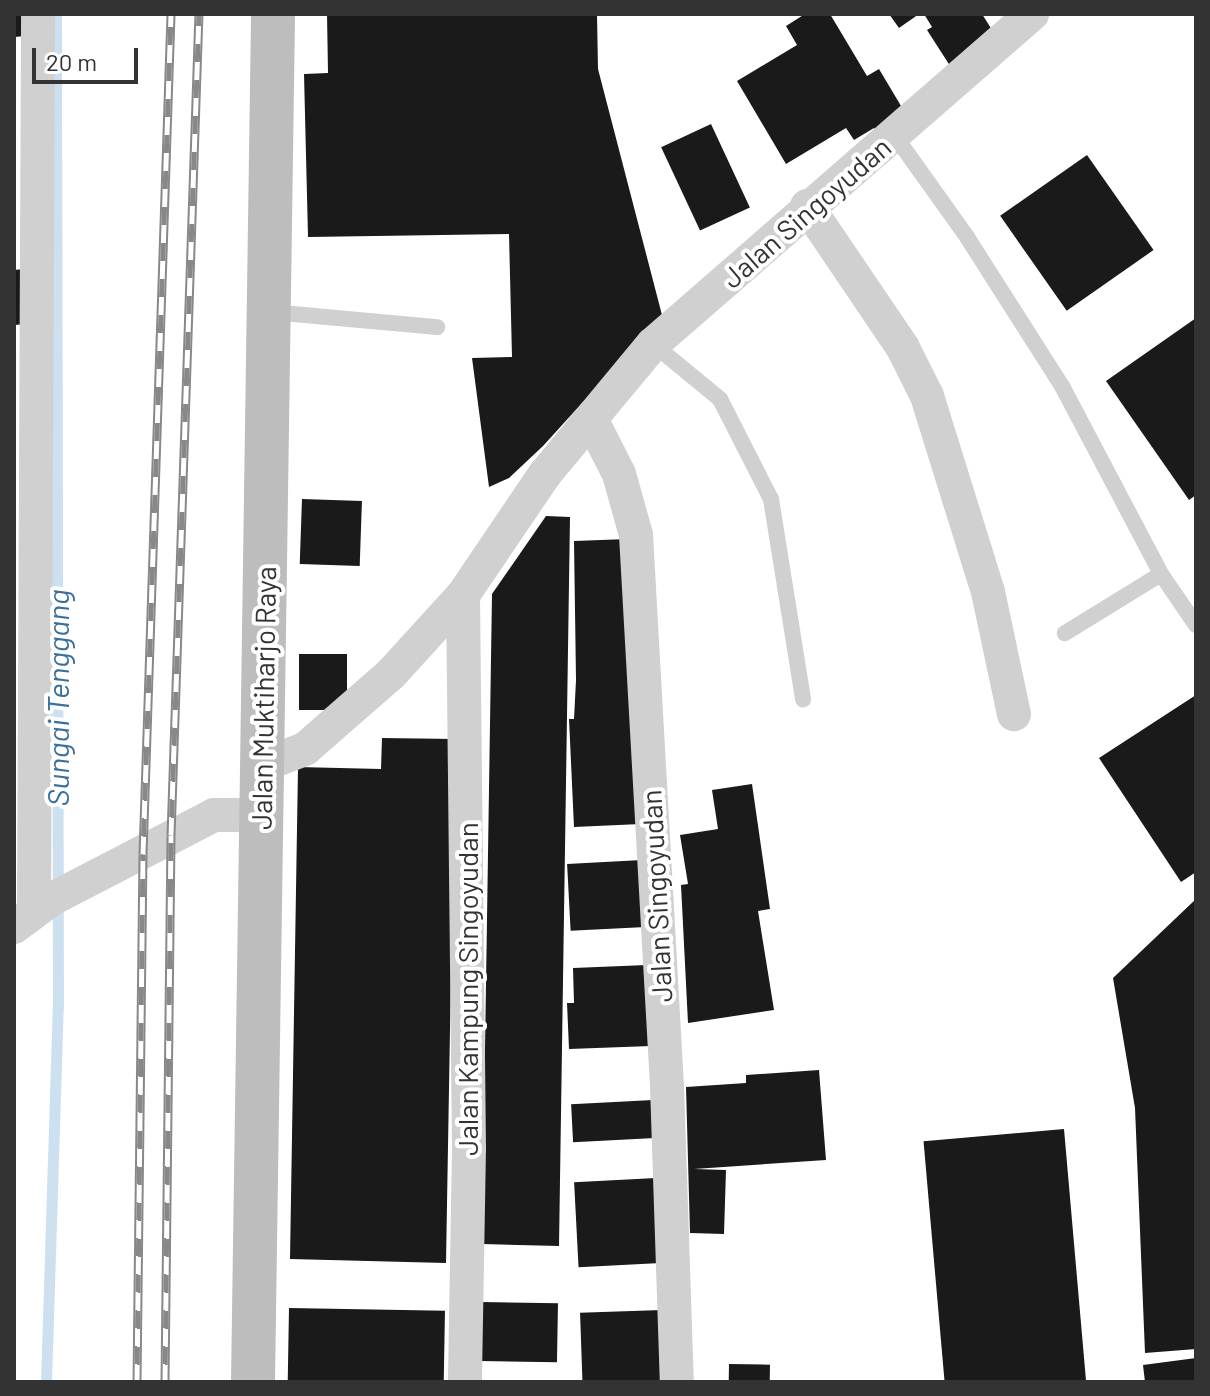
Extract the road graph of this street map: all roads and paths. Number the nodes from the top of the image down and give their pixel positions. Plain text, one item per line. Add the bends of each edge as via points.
1 (38, 14) edge
2 (273, 14) edge
3 (1032, 14) edge
4 (895, 136) junction
5 (807, 206) junction
6 (26, 241) edge
7 (269, 312) junction
8 (437, 327) dead end
9 (653, 344) junction
10 (591, 419) junction
11 (26, 435) edge
12 (1161, 574) junction
13 (463, 595) junction
14 (1196, 625) edge
15 (1065, 633) dead end
16 (24, 652) edge
17 (803, 699) dead end
18 (1014, 714) dead end
19 (263, 765) junction
20 (261, 815) junction
21 (23, 854) edge
22 (30, 914) edge
23 (253, 1382) edge
24 (465, 1382) edge
25 (677, 1382) edge

1 - 6 street
2 - 7 street, Jalan Muktiharjo Raya
3 - 4 street, Jalan Singoyudan
4 - 5 street, Jalan Singoyudan
4 - 12 lane via 1062,386
5 - 9 street, Jalan Singoyudan
5 - 18 street via 903,348 927,396 988,592
6 - 11 street
7 - 8 lane
7 - 19 street, Jalan Muktiharjo Raya
9 - 10 street, Jalan Singoyudan
9 - 17 lane via 720,399 771,499
10 - 13 street, Jalan Singoyudan via 509,523
10 - 25 street, Jalan Singoyudan via 619,474 636,535 667,1086
11 - 16 street
12 - 14 lane
12 - 15 lane
13 - 19 street, Jalan Singoyudan via 345,716 305,749
13 - 24 street, Jalan Kampung Singoyudan via 469,1148
16 - 21 street
19 - 20 street, Jalan Muktiharjo Raya
20 - 22 street via 214,815
20 - 23 street, Jalan Muktiharjo Raya
21 - 22 street

